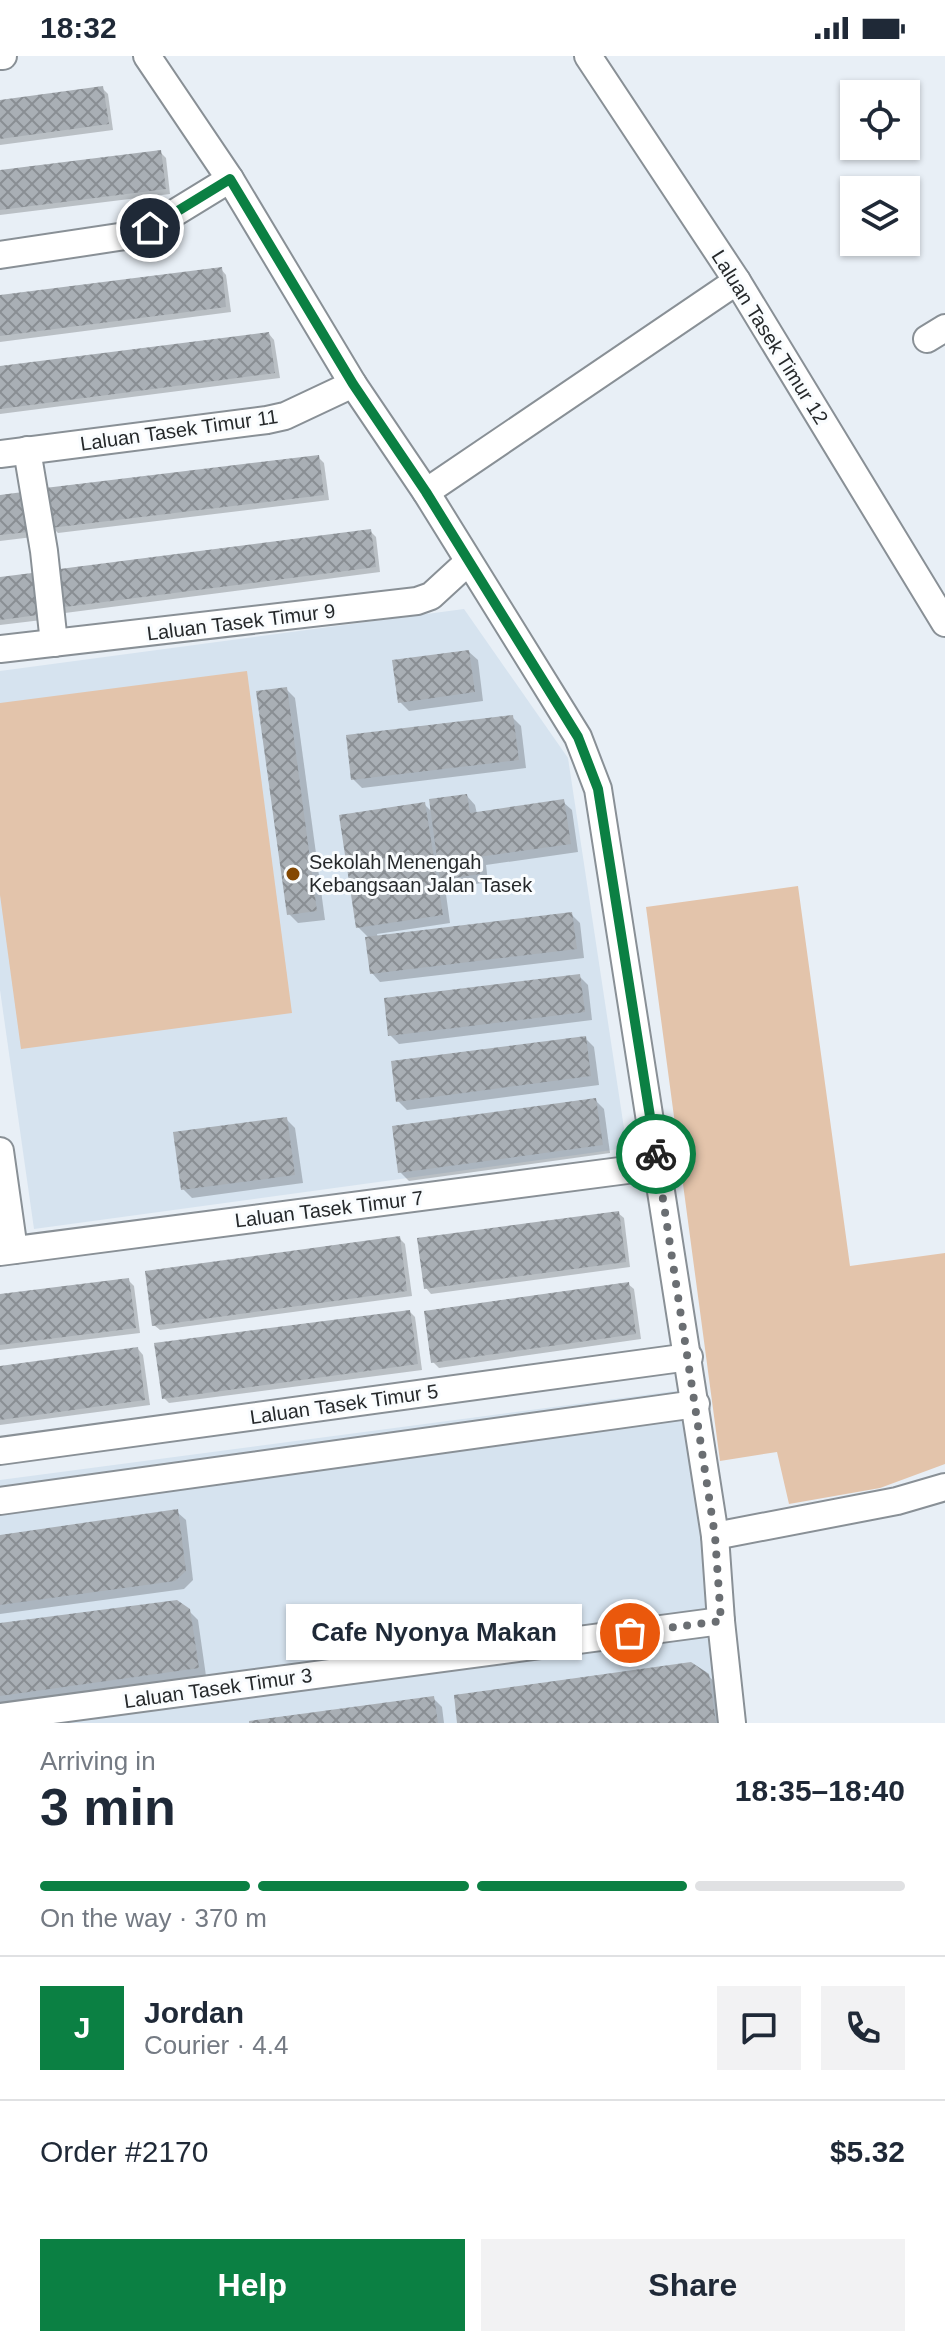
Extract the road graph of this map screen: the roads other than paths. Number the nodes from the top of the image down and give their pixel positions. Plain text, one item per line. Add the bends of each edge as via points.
1 (147, 56) edge
2 (588, 56) edge
3 (230, 179) junction
4 (0, 255) edge
5 (737, 281) junction
6 (353, 384) junction
7 (27, 450) junction
8 (0, 454) edge
9 (426, 492) junction
10 (468, 562) junction
11 (945, 623) edge
12 (54, 643) junction
13 (0, 649) edge
14 (0, 1151) edge
15 (658, 1166) junction
16 (7, 1251) edge
17 (689, 1357) junction
18 (696, 1404) junction
19 (0, 1451) edge
20 (945, 1487) edge
21 (0, 1501) edge
22 (715, 1536) junction
23 (721, 1621) junction
24 (0, 1717) edge
25 (732, 1723) edge

1 - 3 street
2 - 5 street, Laluan Tasek Timur 12
3 - 4 street via 132,235
3 - 6 street
5 - 9 street
5 - 11 street, Laluan Tasek Timur 12
6 - 7 street, Laluan Tasek Timur 11 via 267,420
6 - 9 street
7 - 8 street, Laluan Tasek Timur 11
7 - 12 street
9 - 10 street
10 - 12 street, Laluan Tasek Timur 9 via 431,596 417,601
10 - 15 street via 578,737 598,789
12 - 13 street, Laluan Tasek Timur 9
14 - 16 street
15 - 16 street, Laluan Tasek Timur 7
15 - 17 street
17 - 18 street
17 - 19 street, Laluan Tasek Timur 5
18 - 21 street
18 - 22 street
20 - 22 street
22 - 23 street
23 - 24 street, Laluan Tasek Timur 3
23 - 25 street

